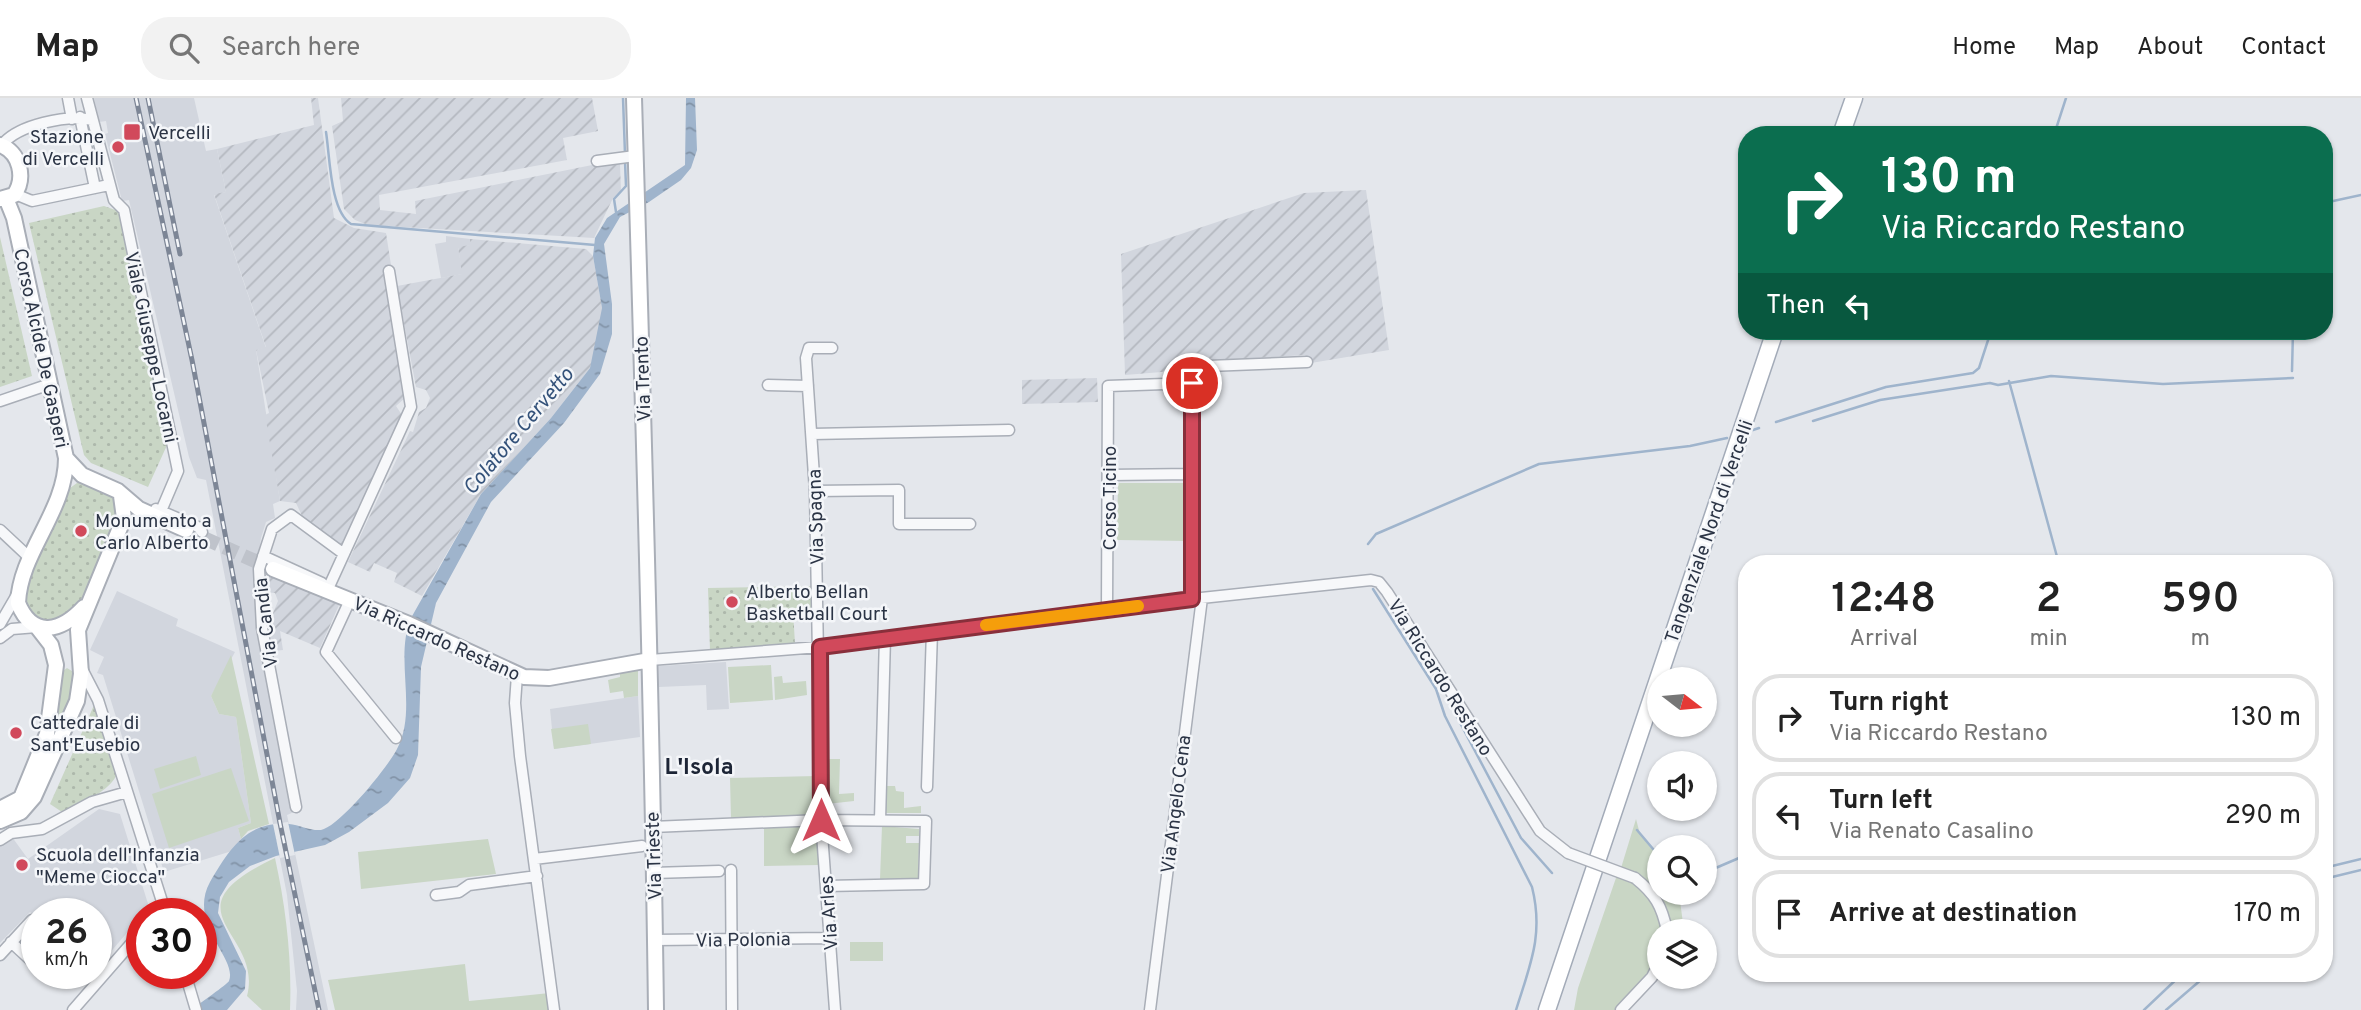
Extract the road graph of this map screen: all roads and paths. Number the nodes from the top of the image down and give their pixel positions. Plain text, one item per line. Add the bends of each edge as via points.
1 (68, 98) edge
2 (87, 98) edge
3 (634, 98) edge
4 (1854, 98) edge
5 (76, 118) junction
6 (92, 120) junction
7 (1844, 126) edge
8 (1, 145) edge
9 (627, 157) junction
10 (597, 161) dead end
11 (109, 185) junction
12 (95, 188) junction
13 (7, 197) edge
14 (389, 271) dead end
15 (1772, 340) edge
16 (832, 348) dead end
17 (1307, 362) dead end
18 (1192, 383) junction
19 (50, 384) junction
20 (768, 385) dead end
21 (808, 386) junction
22 (0, 401) edge
23 (1009, 430) dead end
24 (812, 434) junction
25 (66, 458) junction
26 (1192, 474) junction
27 (1109, 475) junction
28 (88, 478) junction
29 (62, 491) junction
30 (815, 491) junction
31 (121, 496) junction
32 (139, 509) junction
33 (161, 511) junction
34 (124, 519) junction
35 (970, 524) dead end
36 (0, 530) edge
37 (186, 530) tunnel mouth
38 (202, 532) dead end
39 (344, 554) junction
40 (263, 556) junction
41 (31, 559) junction
42 (273, 569) tunnel mouth
43 (325, 590) junction
44 (18, 592) junction
45 (1197, 598) junction
46 (350, 600) junction
47 (84, 607) junction
48 (1108, 610) junction
49 (0, 624) edge
50 (37, 627) junction
51 (932, 631) junction
52 (0, 638) edge
53 (885, 638) junction
54 (820, 647) junction
55 (650, 660) junction
56 (79, 661) junction
57 (517, 675) junction
58 (396, 738) dead end
59 (927, 787) dead end
60 (127, 792) junction
61 (296, 807) dead end
62 (0, 809) edge
63 (821, 820) junction
64 (880, 820) junction
65 (0, 821) edge
66 (652, 827) junction
67 (0, 840) edge
68 (642, 846) dead end
69 (534, 859) junction
70 (731, 870) dead end
71 (719, 871) dead end
72 (653, 873) junction
73 (537, 876) junction
74 (826, 886) junction
75 (436, 895) dead end
76 (158, 898) edge
77 (1665, 919) edge
78 (21, 933) edge
79 (830, 938) junction
80 (732, 939) junction
81 (655, 940) junction
82 (12, 943) junction
83 (126, 949) edge
84 (21, 951) edge
85 (0, 955) edge
86 (1647, 982) edge
87 (190, 989) edge
88 (195, 1008) edge
89 (73, 1010) edge
90 (554, 1010) edge
91 (656, 1010) edge
92 (732, 1010) edge
93 (835, 1010) edge
94 (1150, 1010) edge
95 (1548, 1010) edge
96 (1621, 1010) edge

1 - 5 street
2 - 6 street, Viale Giuseppe Locarni
3 - 9 street, Via Trento
4 - 7 main road
5 - 6 street
5 - 8 street via 21,129
5 - 12 street
6 - 11 street, Viale Giuseppe Locarni
8 - 13 street via 12,152 19,166 20,185
9 - 10 street
9 - 55 street, Via Trento via 636,190
11 - 12 street
11 - 33 street, Viale Giuseppe Locarni via 114,202 124,210 178,471
12 - 13 street via 32,201
13 - 19 street, Corso Alcide De Gasperi
14 - 39 street via 411,407
15 - 95 main road, Tangenziale Nord di Vercelli
16 - 21 street, Via Spagna via 809,348
17 - 18 street via 1208,366 1194,373
18 - 26 street, Via Angelo Cena
18 - 27 street, Corso Ticino via 1108,386
19 - 22 street
19 - 25 street, Corso Alcide De Gasperi
20 - 21 street
21 - 24 street, Via Spagna
23 - 24 street
24 - 30 street, Via Spagna
25 - 28 street
25 - 29 street, Corso Alcide De Gasperi
26 - 27 street
26 - 45 street, Via Angelo Cena
27 - 48 street, Corso Ticino
28 - 29 street via 72,481
28 - 31 street
29 - 41 street, Corso Alcide De Gasperi
30 - 35 street via 899,490 899,524
30 - 54 street, Via Spagna
31 - 32 street
31 - 34 street
32 - 33 street via 149,506
32 - 34 street
32 - 37 street
33 - 38 street
34 - 47 street
36 - 41 street
39 - 40 street, Via Candia via 294,515 272,529
39 - 43 street
40 - 43 street, Via Riccardo Restano via 309,575
40 - 61 street, Via Candia via 259,569 262,628
41 - 44 street, Corso Alcide De Gasperi
42 - 43 street, Via Riccardo Restano
43 - 46 street, Via Riccardo Restano
44 - 49 street
44 - 50 street via 23,615
45 - 48 street, Via Riccardo Restano
45 - 77 street, Via Riccardo Restano, bridge via 1379,582 1540,831 1568,853 1635,878 1653,892
45 - 94 street, Via Angelo Cena
46 - 57 street, Via Riccardo Restano
46 - 58 street via 326,652
47 - 50 street via 65,623
47 - 56 street via 76,638
48 - 51 street, Via Riccardo Restano
50 - 52 street via 12,629
50 - 62 street via 51,645 56,665 47,734 21,797
51 - 53 street, Via Riccardo Restano
51 - 59 street
53 - 54 street, Via Riccardo Restano
53 - 64 street
54 - 55 street, Via Riccardo Restano
54 - 63 street, Via Arles
55 - 57 street, Via Riccardo Restano via 535,680
55 - 66 street, Via Trieste
56 - 60 street via 98,700
56 - 65 street via 77,701 34,797 21,812
57 - 69 street via 514,703
60 - 67 street via 92,802 42,829 11,833
60 - 76 street
63 - 64 street
63 - 66 street
63 - 74 street, Via Arles
64 - 74 street via 926,821 924,884
66 - 72 street, Via Trieste
68 - 69 street
69 - 73 street
70 - 80 street
71 - 72 street
72 - 81 street, Via Trieste
73 - 75 street via 469,885 459,892
73 - 90 street
74 - 79 street, Via Arles
78 - 82 street
79 - 80 street, Via Polonia
79 - 93 street, Via Arles
80 - 81 street, Via Polonia
80 - 92 street
81 - 91 street, Via Trieste
82 - 84 street
82 - 85 street
83 - 89 street
86 - 96 street
87 - 88 street

